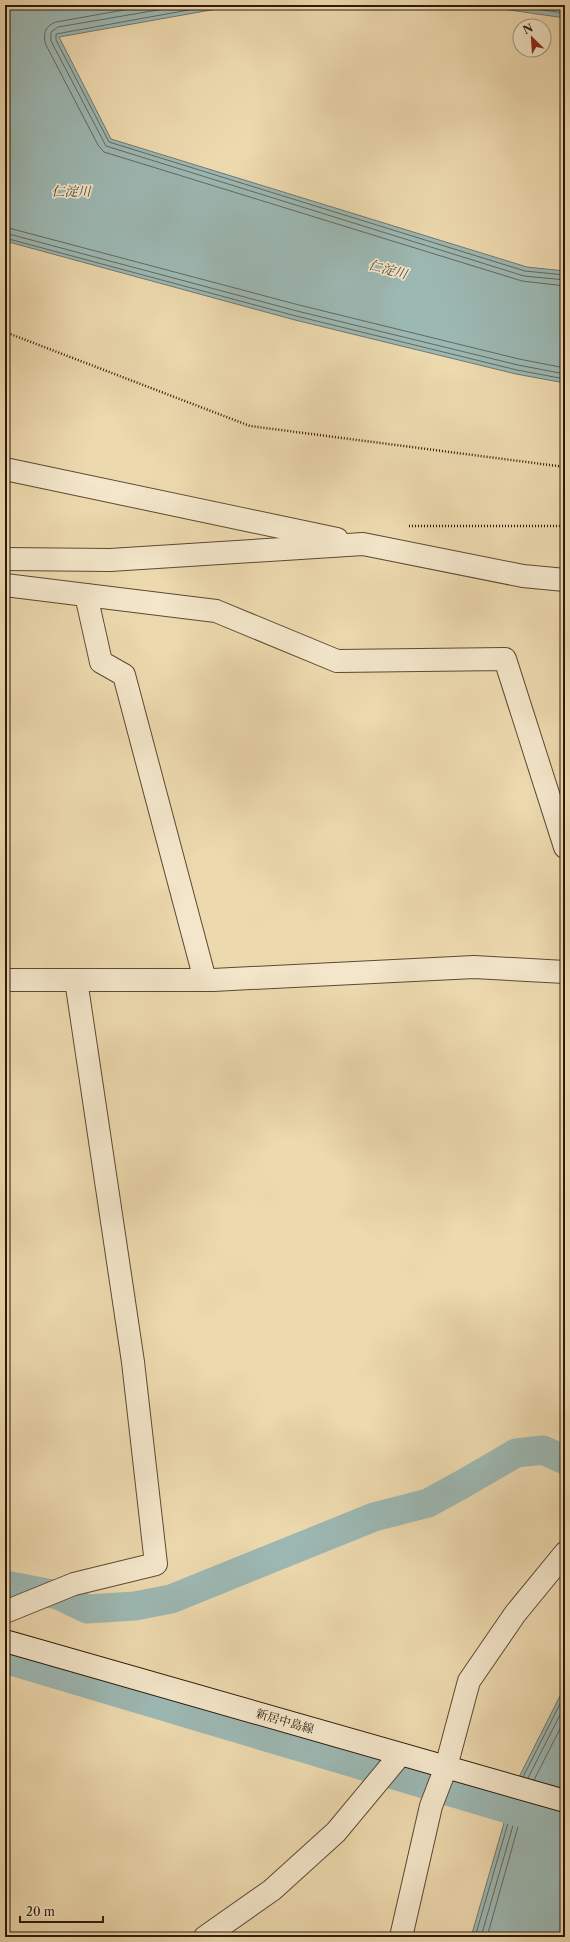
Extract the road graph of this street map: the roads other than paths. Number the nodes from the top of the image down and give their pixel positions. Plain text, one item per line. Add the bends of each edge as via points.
1 (5, 469) edge
2 (370, 546) junction
3 (5, 559) edge
4 (565, 580) edge
5 (5, 585) edge
6 (86, 595) junction
7 (565, 847) edge
8 (565, 972) edge
9 (5, 980) edge
10 (76, 980) junction
11 (206, 980) junction
12 (565, 1553) edge
13 (5, 1612) edge
14 (5, 1641) edge
15 (390, 1767) junction
16 (444, 1774) junction
17 (565, 1801) edge
18 (205, 1937) edge
19 (401, 1937) edge

1 - 2 street
2 - 3 street via 363,544 110,560
2 - 4 street via 523,576
5 - 6 street
6 - 7 street via 216,611 337,662 505,660
6 - 11 street via 101,662 124,675
8 - 11 street via 474,967
9 - 10 street
10 - 11 street
10 - 13 street via 133,1362 156,1564 74,1584
12 - 16 street via 515,1614 469,1681
14 - 15 street, 新居中島線
15 - 16 street, 新居中島線
15 - 18 street via 336,1832 272,1890
16 - 17 street, 新居中島線 via 470,1774
16 - 19 street via 431,1806

